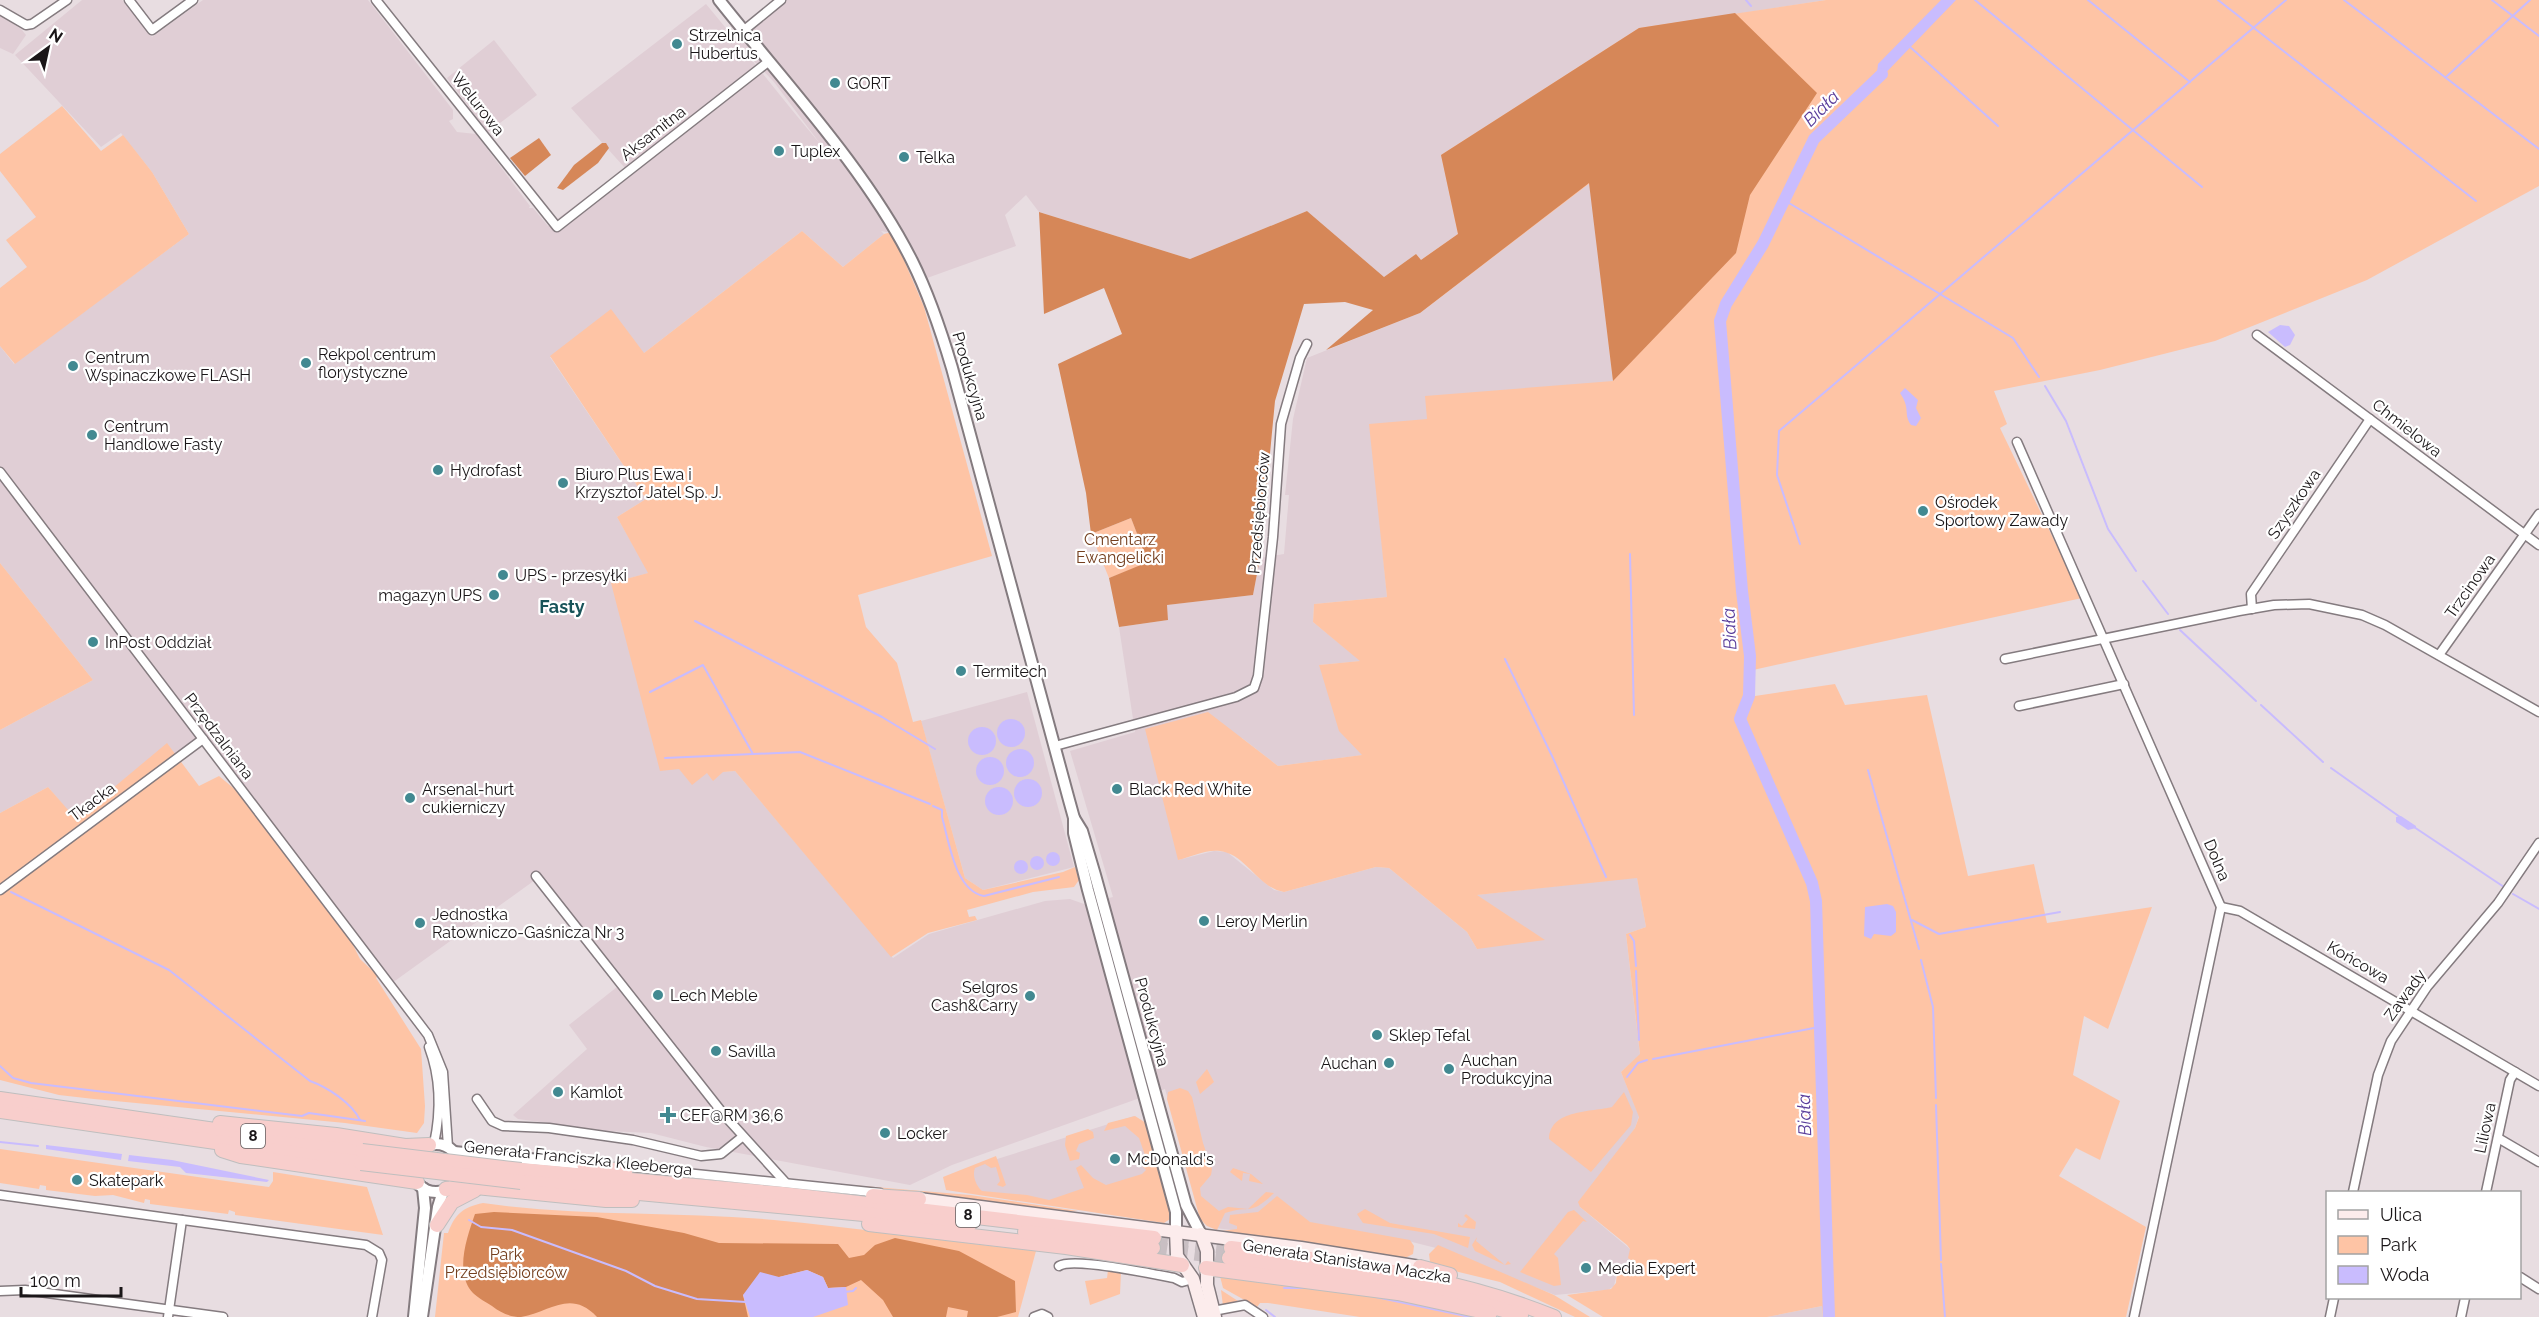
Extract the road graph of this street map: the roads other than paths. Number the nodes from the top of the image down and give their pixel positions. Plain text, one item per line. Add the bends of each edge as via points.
1 (67, 0) edge
2 (129, 0) edge
3 (193, 0) edge
4 (376, 0) edge
5 (719, 0) edge
6 (781, 0) edge
7 (0, 10) edge
8 (743, 31) junction
9 (768, 62) junction
10 (557, 227) joint
11 (2257, 335) dead end
12 (1307, 344) dead end
13 (2370, 419) junction
14 (2017, 442) dead end
15 (0, 472) edge
16 (2539, 514) edge
17 (2524, 534) junction
18 (2539, 545) edge
19 (2252, 609) junction
20 (2105, 639) junction
21 (2439, 656) junction
22 (2005, 660) dead end
23 (2124, 684) junction
24 (2019, 706) dead end
25 (2539, 711) edge
26 (203, 739) junction
27 (1055, 746) junction
28 (2539, 843) edge
29 (536, 876) dead end
30 (1093, 889) junction
31 (0, 890) edge
32 (2221, 907) junction
33 (2411, 1010) junction
34 (414, 1017) junction
35 (2515, 1072) junction
36 (2539, 1086) edge
37 (0, 1092) edge
38 (0, 1099) edge
39 (477, 1099) dead end
40 (47, 1106) junction
41 (0, 1111) edge
42 (0, 1119) edge
43 (61, 1120) junction
44 (144, 1120) junction
45 (742, 1137) junction
46 (2498, 1138) junction
47 (189, 1139) junction
48 (431, 1144) junction
49 (451, 1149) junction
50 (362, 1157) junction
51 (760, 1158) junction
52 (2539, 1162) edge
53 (584, 1164) junction
54 (760, 1180) junction
55 (420, 1185) junction
56 (480, 1188) junction
57 (784, 1188) junction
58 (445, 1190) junction
59 (2353, 1191) edge
60 (2486, 1191) edge
61 (702, 1193) junction
62 (0, 1195) edge
63 (919, 1199) joint
64 (804, 1209) junction
65 (182, 1220) junction
66 (437, 1225) junction
67 (1176, 1232) junction
68 (1201, 1234) junction
69 (1182, 1265) junction
70 (1059, 1266) dead end
71 (1420, 1267) joint
72 (1206, 1268) junction
73 (2521, 1278) edge
74 (1193, 1279) junction
75 (2539, 1289) edge
76 (0, 1291) edge
77 (2334, 1299) edge
78 (2465, 1299) edge
79 (169, 1313) edge
80 (1211, 1315) edge
81 (224, 1317) edge
82 (372, 1317) edge
83 (414, 1317) edge
84 (422, 1317) edge
85 (1034, 1317) edge
86 (1048, 1317) edge
87 (1263, 1317) edge
88 (1503, 1317) edge
89 (1528, 1317) edge
90 (1554, 1317) edge
91 (1568, 1317) edge
92 (2134, 1317) edge
93 (2330, 1317) edge
94 (2461, 1317) edge

1 - 7 street via 26,25
2 - 3 street via 152,30
4 - 10 street, Welurowa
5 - 8 street, Produkcyjna
6 - 8 street
8 - 9 street, Produkcyjna
9 - 10 street, Aksamitna
9 - 27 street, Produkcyjna via 876,200 912,260 952,368
11 - 13 street, Chmielowa
12 - 27 street, Przedsiębiorców via 1281,424 1272,547 1254,688 1236,698
13 - 17 street, Chmielowa
13 - 19 street, Szyszkowa via 2251,594
14 - 20 street, Dolna
15 - 26 street, Przędzalniana
16 - 17 street, Trzcinowa
17 - 18 street, Chmielowa
17 - 21 street, Trzcinowa
19 - 20 street
19 - 21 street via 2292,603 2340,608 2385,625
20 - 22 street
20 - 23 street, Dolna
21 - 25 street
23 - 24 street
23 - 32 street, Dolna
26 - 31 street, Tkacka
26 - 34 street, Przędzalniana
27 - 30 street, Produkcyjna via 1074,818 1074,833
28 - 33 street, Zawady via 2490,915
29 - 45 street
30 - 67 street, Produkcyjna via 1176,1212
30 - 68 street, Produkcyjna via 1186,1205
32 - 33 street, Końcowa via 2240,911
32 - 92 street, Dolna
33 - 35 street, Końcowa
33 - 59 street, Zawady via 2391,1041 2378,1075
34 - 48 street, Przędzalniana via 428,1045 436,1076 439,1118
34 - 49 street, Przędzalniana via 433,1042 443,1072
35 - 36 street, Końcowa
35 - 46 street, Liliowa
37 - 40 highway
38 - 40 highway, Generała Franciszka Kleeberga / 8
39 - 45 street via 492,1120 503,1126 641,1141 701,1156 721,1154
40 - 44 highway, Generała Franciszka Kleeberga / 8
41 - 43 highway, Generała Franciszka Kleeberga / 8
42 - 43 highway
43 - 47 highway, Generała Franciszka Kleeberga / 8
44 - 48 highway via 245,1124 405,1146
44 - 50 highway, Generała Franciszka Kleeberga / 8
45 - 51 street
46 - 52 street
46 - 60 street, Liliowa
47 - 50 highway, Generała Franciszka Kleeberga / 8
47 - 55 highway via 241,1156
48 - 49 street
48 - 55 street via 415,1157 412,1170
49 - 53 street
49 - 58 street via 460,1163 459,1176
50 - 61 highway, Generała Franciszka Kleeberga / 8, bridge
51 - 54 street via 764,1171
51 - 57 street
53 - 54 street
53 - 61 highway
54 - 57 street
55 - 58 street via 435,1192
55 - 83 street via 425,1208
56 - 58 highway via 460,1186
56 - 61 highway via 683,1203
56 - 66 highway via 457,1197
57 - 61 highway, Generała Franciszka Kleeberga / 8
57 - 63 highway
57 - 64 highway, Generała Franciszka Kleeberga / 8 via 1154,1243
58 - 66 street via 438,1207
61 - 64 highway, Generała Franciszka Kleeberga / 8
62 - 65 street
63 - 67 main road
64 - 69 highway via 867,1224 1066,1246
65 - 79 street
65 - 82 street via 374,1248 382,1260
66 - 84 street
67 - 68 main road
67 - 69 main road via 1177,1256
68 - 71 main road
68 - 72 main road via 1207,1251
69 - 72 main road
69 - 74 main road
70 - 74 street via 1103,1266 1185,1283
71 - 91 highway via 1494,1287
72 - 80 main road
72 - 88 highway via 1398,1293
73 - 75 street
74 - 80 main road
76 - 79 street via 18,1289
77 - 93 street
78 - 94 street
79 - 81 street
80 - 87 street via 1245,1305
85 - 86 street
89 - 90 highway, Generała Stanisława Maczka via 1432,1290 1230,1253 1380,1270 1494,1296

